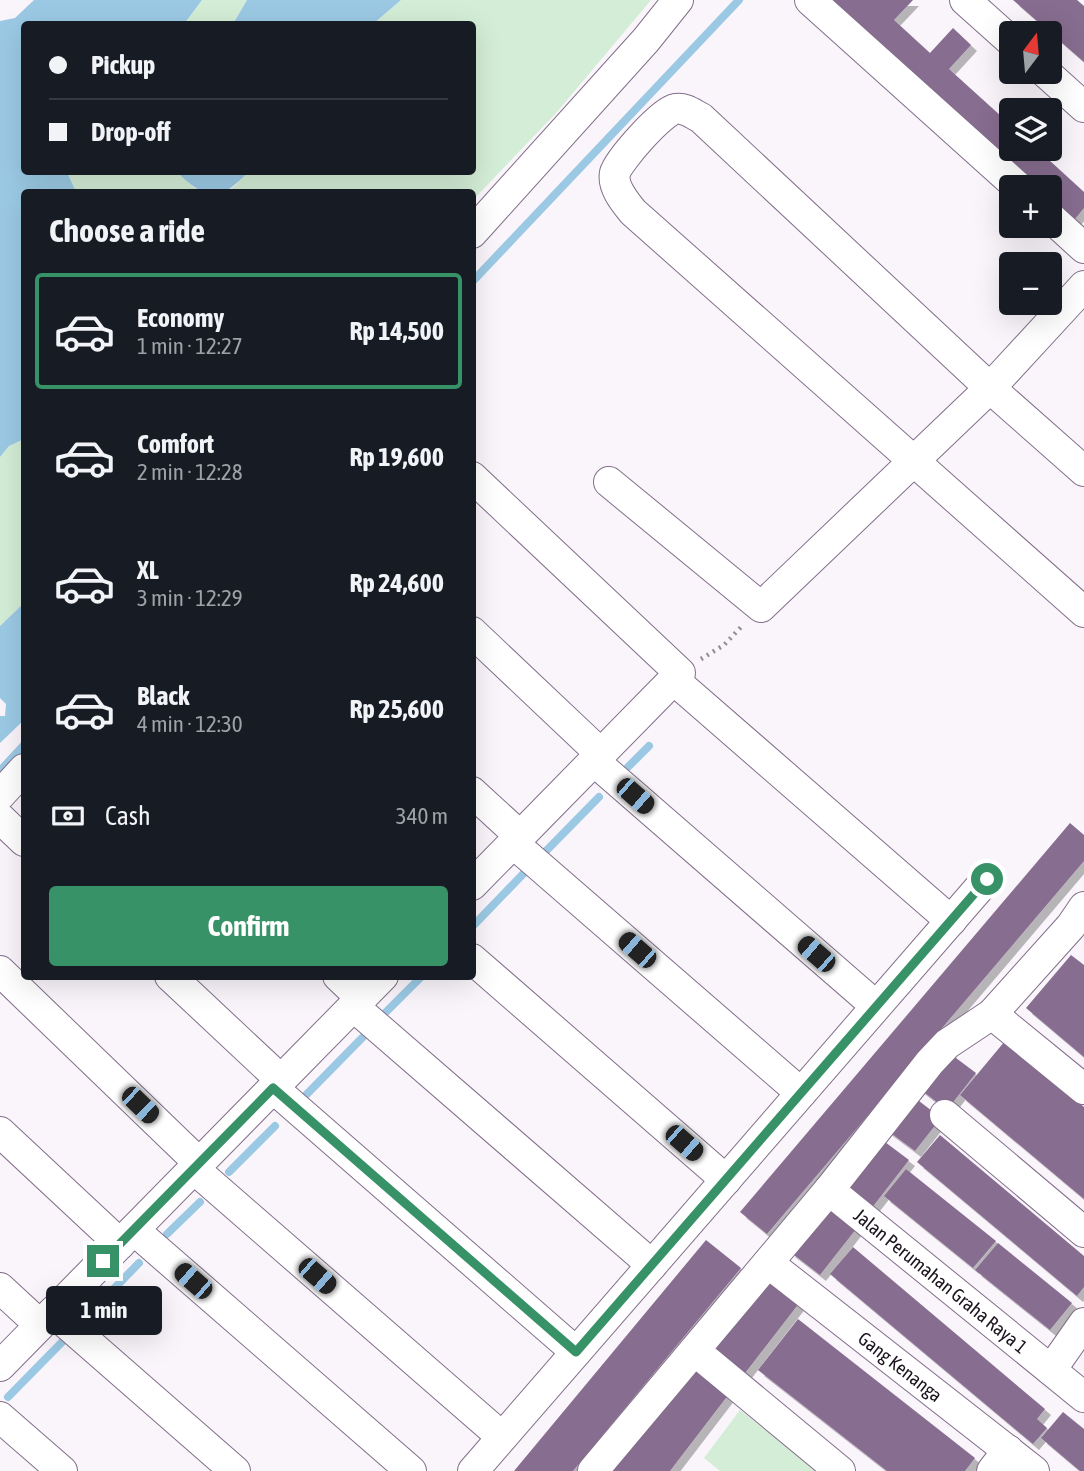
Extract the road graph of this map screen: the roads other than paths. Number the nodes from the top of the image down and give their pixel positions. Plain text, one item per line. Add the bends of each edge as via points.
1 (678, 0) edge
2 (810, 0) edge
3 (965, 0) edge
4 (999, 30) edge
5 (1058, 84) edge
6 (1084, 107) edge
7 (1005, 175) edge
8 (1062, 228) edge
9 (476, 229) edge
10 (1084, 248) edge
11 (1084, 286) edge
12 (990, 388) junction
13 (915, 461) junction
14 (1084, 471) edge
15 (476, 481) edge
16 (609, 482) dead end
17 (1084, 612) edge
18 (476, 636) edge
19 (677, 677) junction
20 (598, 757) junction
21 (21, 772) edge
22 (0, 795) edge
23 (476, 796) edge
24 (0, 818) edge
25 (21, 838) edge
26 (517, 840) junction
27 (987, 879) dead end
28 (476, 881) edge
29 (1084, 907) edge
30 (951, 920) junction
31 (476, 962) edge
32 (0, 971) edge
33 (174, 980) edge
34 (341, 980) edge
35 (379, 980) edge
36 (357, 1002) junction
37 (876, 1006) junction
38 (992, 1014) junction
39 (277, 1084) junction
40 (1084, 1088) edge
41 (801, 1093) junction
42 (945, 1115) dead end
43 (0, 1132) edge
44 (197, 1165) junction
45 (726, 1180) junction
46 (829, 1190) junction
47 (1084, 1232) edge
48 (127, 1237) junction
49 (768, 1263) junction
50 (652, 1265) junction
51 (0, 1288) edge
52 (46, 1319) junction
53 (1084, 1322) edge
54 (695, 1350) junction
55 (576, 1352) junction
56 (0, 1366) edge
57 (1051, 1370) junction
58 (1084, 1397) edge
59 (0, 1417) edge
60 (502, 1437) junction
61 (1000, 1461) edge
62 (62, 1471) edge
63 (235, 1471) edge
64 (411, 1471) edge
65 (473, 1471) edge
66 (593, 1471) edge
67 (840, 1471) edge
68 (1034, 1471) edge

1 - 9 street
2 - 7 street
3 - 4 street
5 - 6 street
8 - 10 street
11 - 12 street
12 - 13 street
12 - 13 street via 701,118 675,109 662,116 615,171 621,197
12 - 14 street
13 - 16 street via 761,607
13 - 17 street
15 - 19 street
18 - 20 street
19 - 20 street
19 - 30 street
20 - 26 street
20 - 37 street
21 - 22 street
23 - 26 street
24 - 25 street
26 - 28 street
26 - 41 street
27 - 30 street
29 - 38 street
30 - 37 street
31 - 45 street
32 - 44 street
33 - 39 street
34 - 36 street
35 - 36 street
36 - 39 street
36 - 50 street
37 - 41 street
38 - 40 street
38 - 46 street via 947,1044 930,1062
39 - 44 street
39 - 55 street
41 - 45 street
42 - 47 street
43 - 48 street
44 - 48 street
44 - 60 street
45 - 50 street
46 - 49 street
46 - 57 street, Jalan Perumahan Graha Raya 1
48 - 52 street
48 - 64 street
49 - 54 street
49 - 61 street, Gang Kenanga
50 - 55 street
51 - 52 street
52 - 56 street
52 - 63 street
53 - 57 street
54 - 66 street
54 - 67 street
55 - 60 street
57 - 58 street, Jalan Perumahan Graha Raya 1
59 - 62 street
60 - 65 street
61 - 68 street, Gang Kenanga

